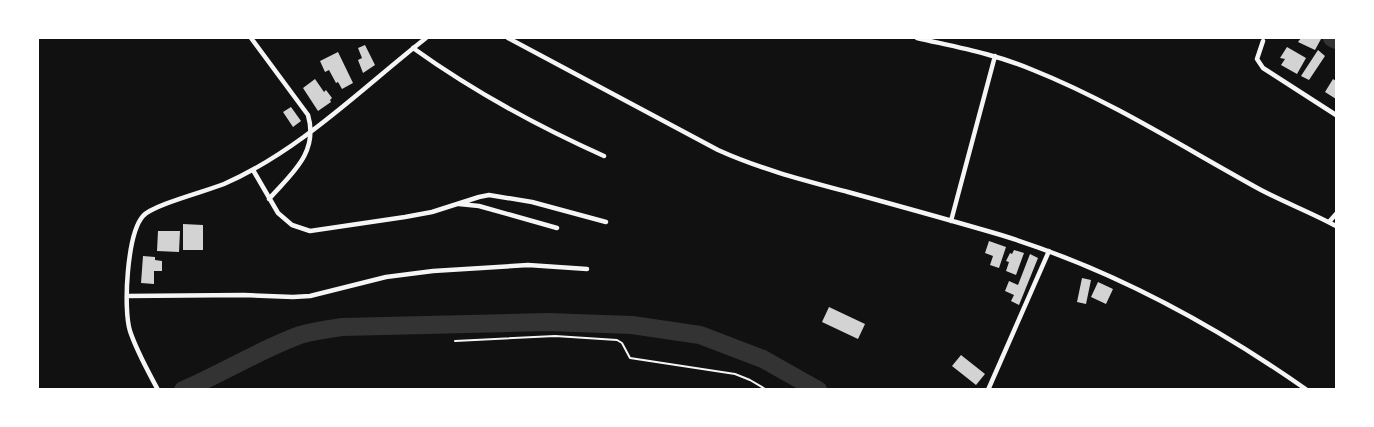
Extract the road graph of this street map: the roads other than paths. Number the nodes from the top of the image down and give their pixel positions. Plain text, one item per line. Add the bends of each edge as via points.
1 (251, 38) edge
2 (426, 38) edge
3 (508, 38) edge
4 (917, 38) edge
5 (519, 40) edge
6 (1263, 41) dead end
7 (413, 48) junction
8 (995, 56) junction
9 (1336, 115) edge
10 (311, 133) junction
11 (604, 156) dead end
12 (253, 170) junction
13 (269, 199) junction
14 (456, 204) junction
15 (1336, 214) edge
16 (951, 220) junction
17 (606, 222) dead end
18 (1329, 222) junction
19 (1336, 226) edge
20 (557, 228) dead end
21 (1049, 252) junction
22 (586, 269) dead end
23 (127, 296) junction
24 (1305, 389) edge
25 (158, 390) edge
26 (988, 390) edge

1 - 10 street via 308,115
2 - 7 street
3 - 5 street
4 - 8 street
5 - 16 street via 743,161
6 - 9 street via 1257,59 1263,68
7 - 10 street
7 - 11 street via 488,98
8 - 16 street
8 - 18 street via 1033,69 1085,94 1264,191
10 - 12 street
10 - 13 street via 303,160
12 - 13 street
12 - 23 street via 211,190 150,210 143,216 132,245
13 - 14 street via 284,219 310,231 405,217
14 - 17 street via 478,197 496,196
14 - 20 street via 478,206
15 - 18 street
16 - 21 street
18 - 19 street
21 - 24 street via 1112,278 1205,324
21 - 26 street
22 - 23 street via 508,265 433,271 386,277 310,296
23 - 25 street via 130,330

